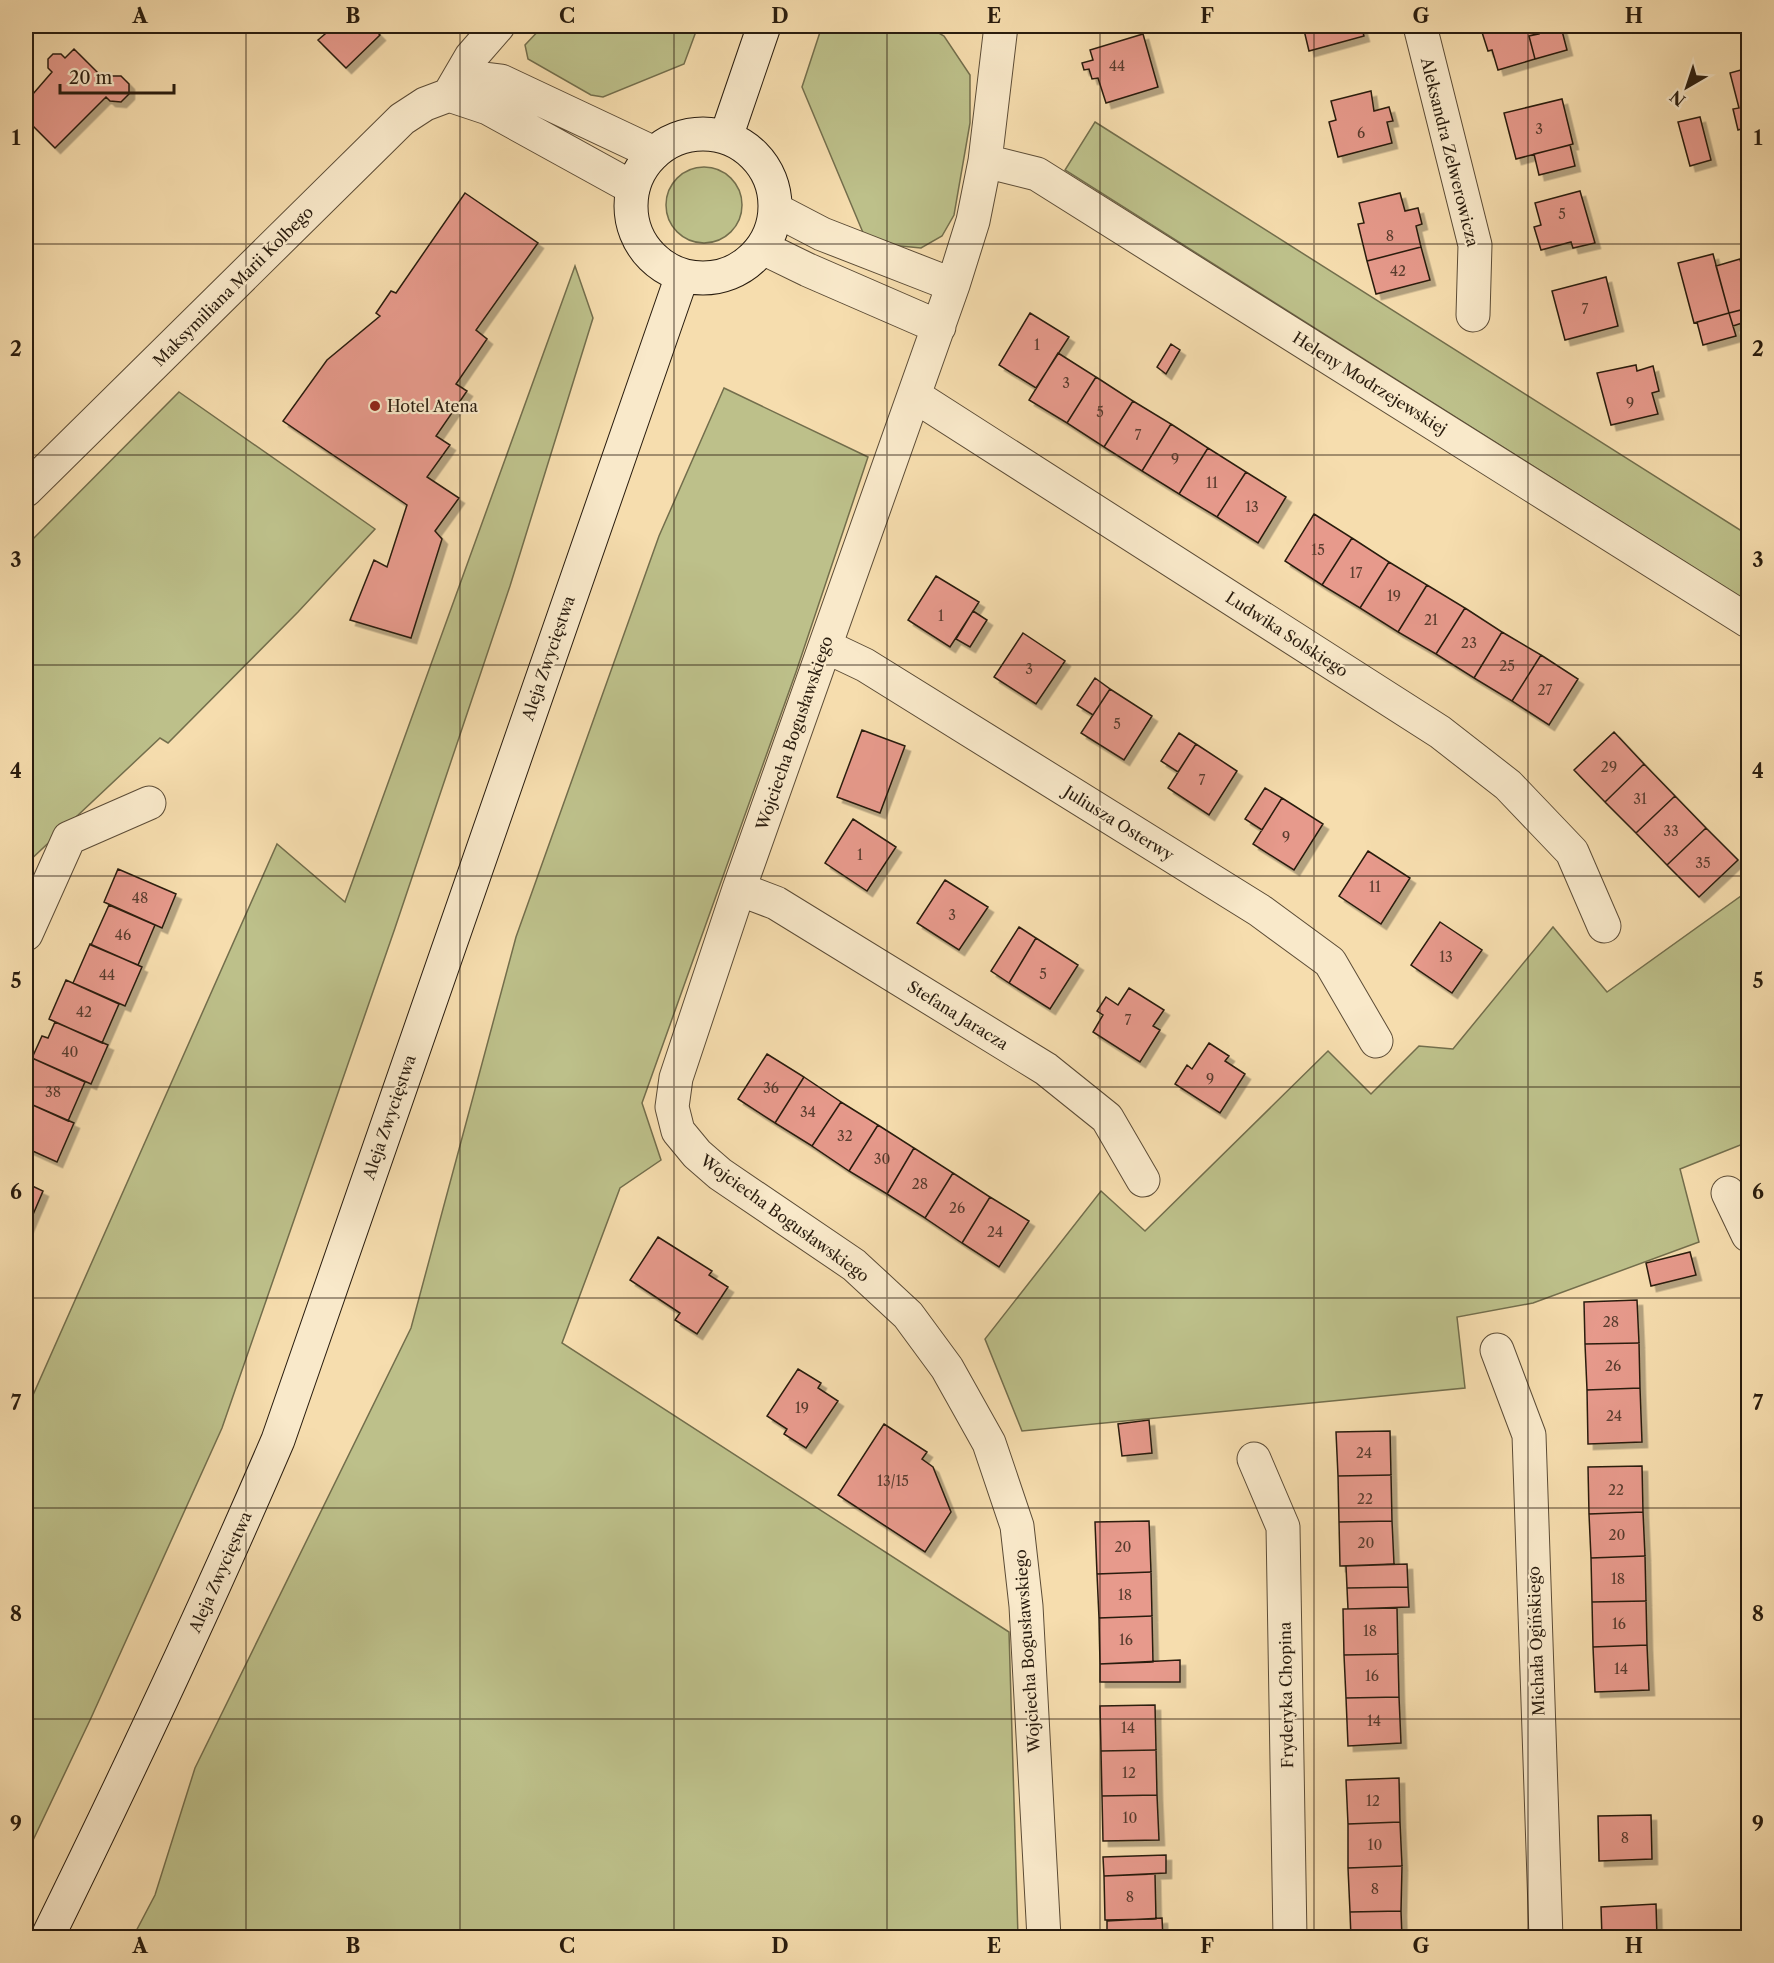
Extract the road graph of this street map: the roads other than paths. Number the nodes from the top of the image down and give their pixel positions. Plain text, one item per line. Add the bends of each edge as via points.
1 (498, 26) edge
2 (764, 26) edge
3 (1001, 26) edge
4 (1420, 26) edge
5 (449, 95) junction
6 (726, 137) junction
7 (654, 153) junction
8 (985, 161) junction
9 (633, 188) junction
10 (776, 210) junction
11 (763, 248) junction
12 (682, 276) junction
13 (953, 285) junction
14 (1473, 315) dead end
15 (939, 327) junction
16 (915, 396) junction
17 (26, 490) edge
18 (1749, 621) edge
19 (825, 646) junction
20 (149, 803) dead end
21 (739, 889) junction
22 (1604, 927) dead end
23 (26, 934) edge
24 (1376, 1041) dead end
25 (1143, 1180) dead end
26 (1728, 1193) dead end
27 (1749, 1235) edge
28 (1497, 1350) dead end
29 (1254, 1459) dead end
30 (47, 1938) edge
31 (1044, 1938) edge
32 (1290, 1938) edge
33 (1546, 1938) edge

1 - 5 street via 471,57
2 - 6 street
3 - 8 street, Wojciecha Bogusławskiego
4 - 14 street, Aleksandra Zelwerowicza via 1474,245
5 - 7 street, Maksymiliana Marii Kolbego via 477,78 501,81
5 - 9 street via 488,108
5 - 17 street, Maksymiliana Marii Kolbego via 402,119
6 - 7 street via 692,135 672,141
6 - 10 street via 752,152 765,169 774,189
7 - 9 street
8 - 13 street, Wojciecha Bogusławskiego via 973,221
8 - 18 street, Heleny Modrzejewskiej via 1037,174
9 - 12 street via 631,211 636,233 647,252 663,267
10 - 11 street
10 - 13 street via 822,234
11 - 12 street via 748,264 728,275 706,279
11 - 15 street
12 - 30 street, Aleja Zwycięstwa via 278,1440 122,1786
13 - 15 street, Wojciecha Bogusławskiego
15 - 16 street, Wojciecha Bogusławskiego
16 - 19 street, Wojciecha Bogusławskiego
16 - 22 street, Ludwika Solskiego via 1440,732 1508,785 1572,852
19 - 21 street, Wojciecha Bogusławskiego
19 - 24 street, Juliusza Osterwy via 865,665 1259,910 1330,962
20 - 23 street via 69,838
21 - 25 street, Stefana Jaracza via 776,903 1046,1069 1107,1118
21 - 31 street, Wojciecha Bogusławskiego via 676,1078 672,1107 678,1131 720,1174 854,1265 908,1315 947,1368 989,1443 1017,1526 1026,1606
26 - 27 street
28 - 33 street, Michała Ogińskiego via 1529,1435
29 - 32 street, Fryderyka Chopina via 1283,1527

